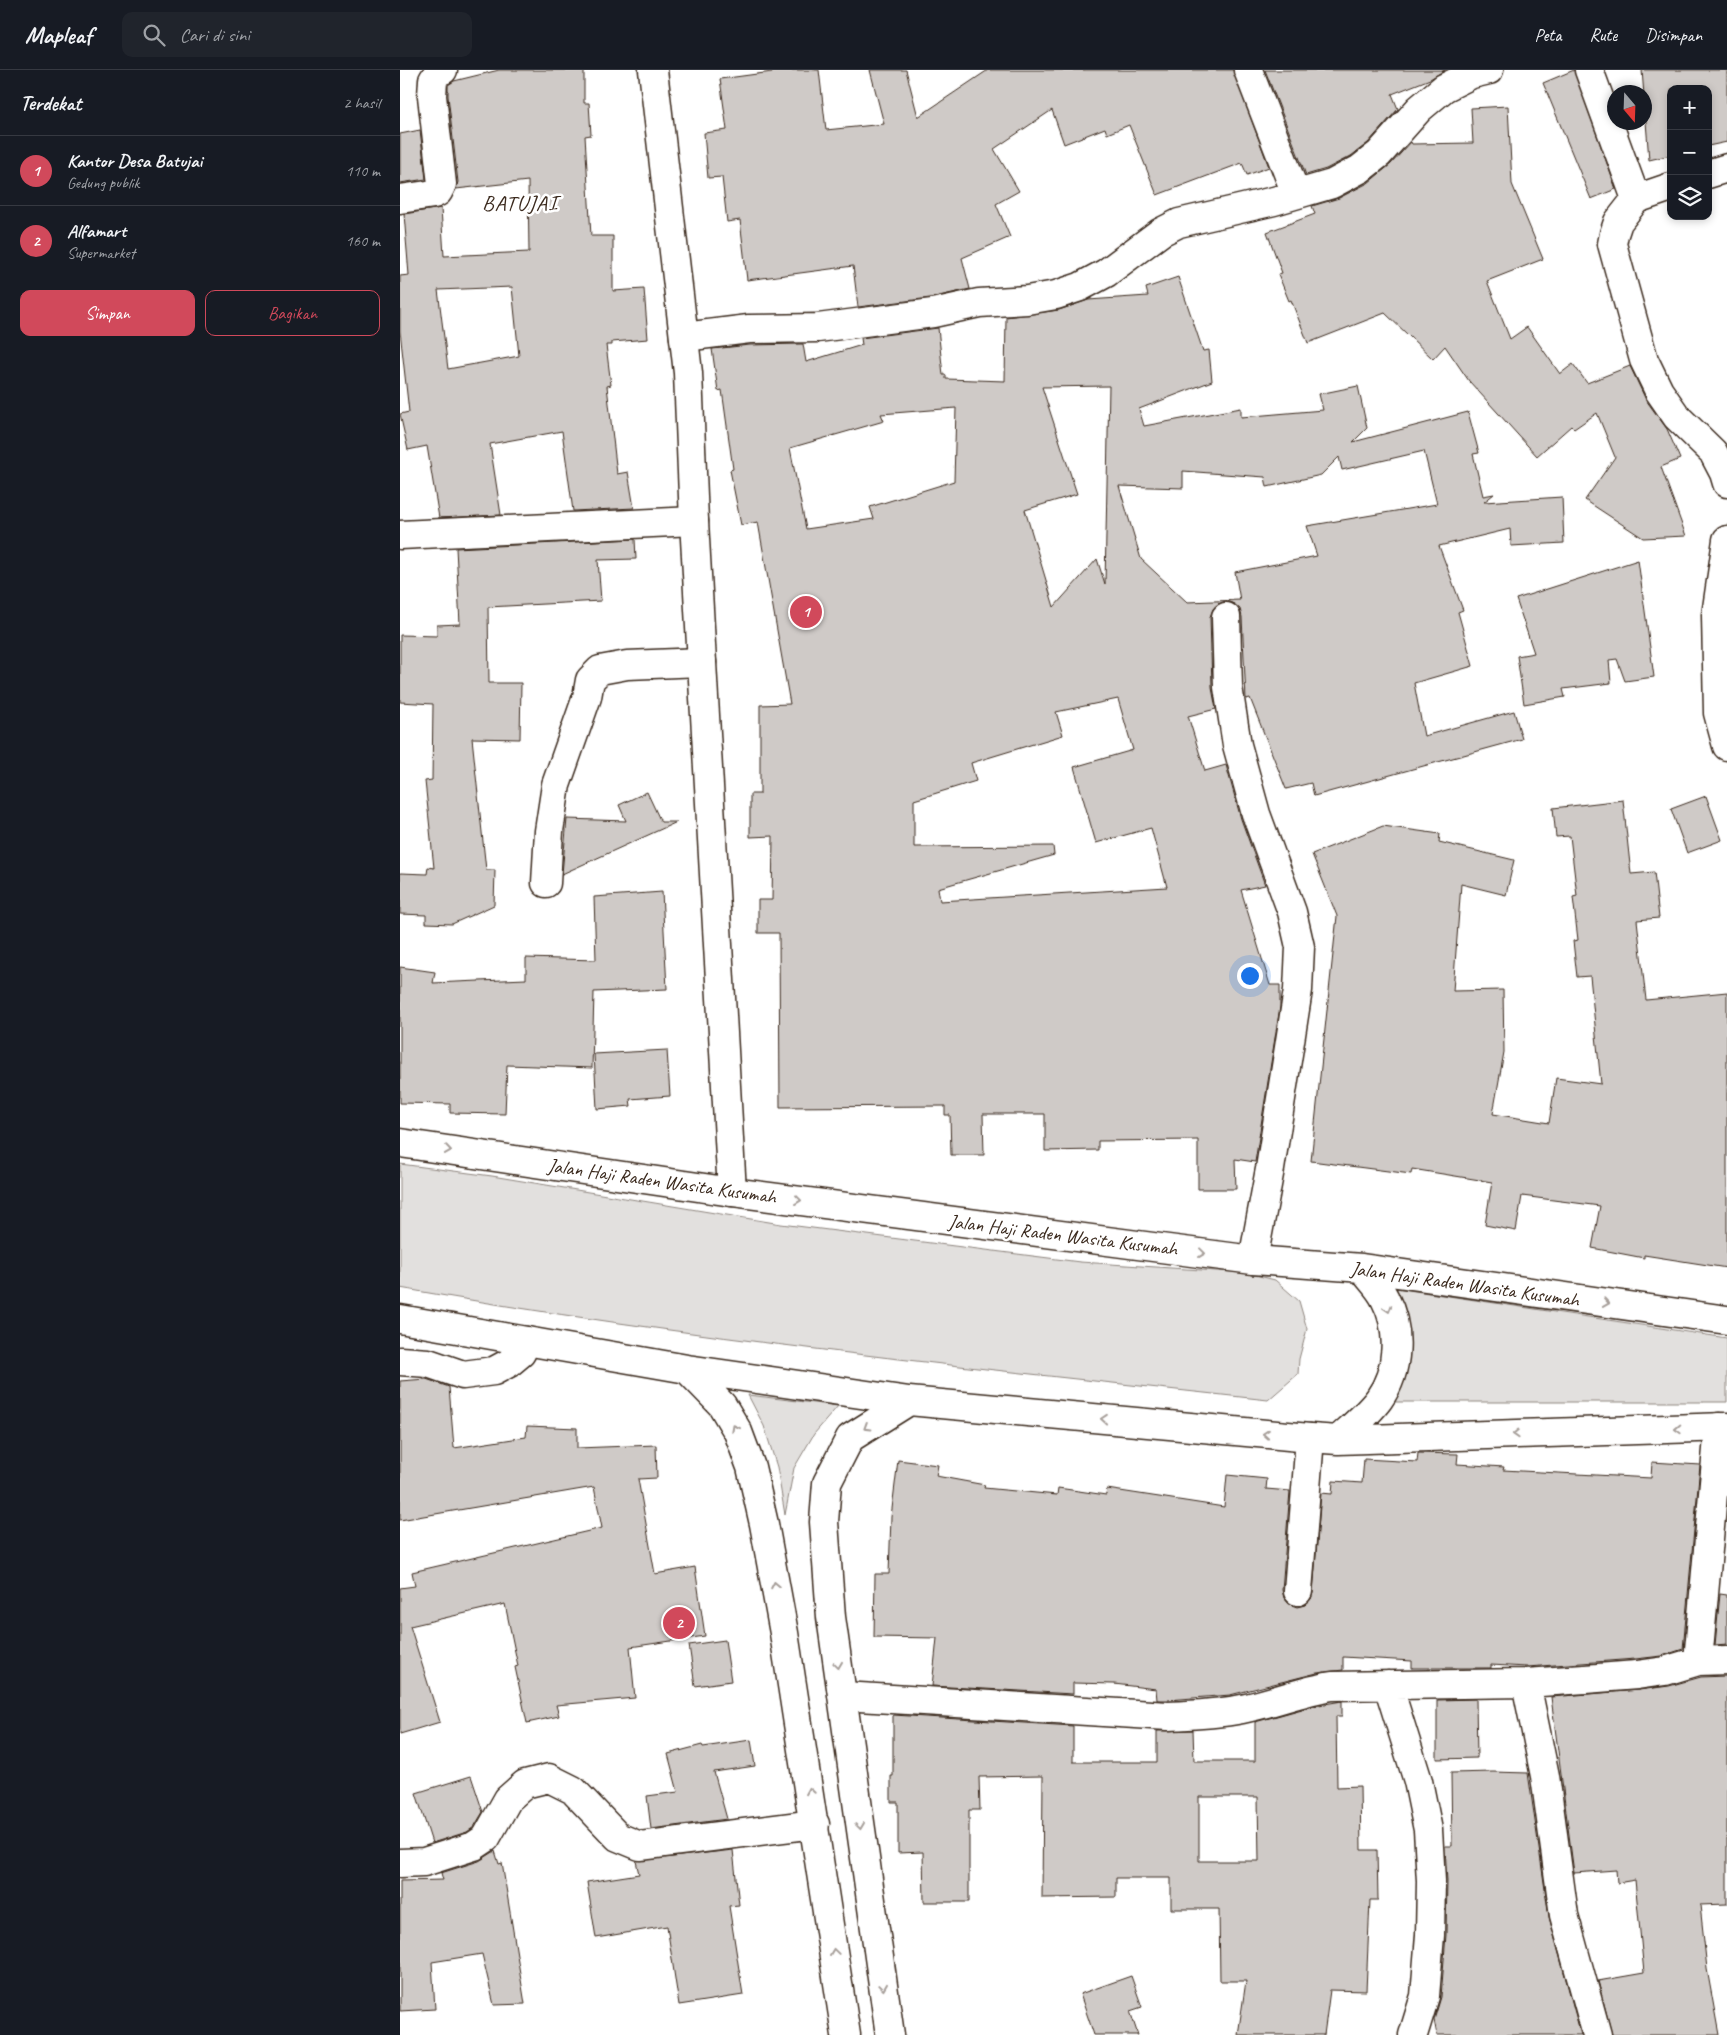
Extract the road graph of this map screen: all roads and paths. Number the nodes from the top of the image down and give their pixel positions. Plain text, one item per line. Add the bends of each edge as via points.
1 (443, 70) edge
2 (653, 70) edge
3 (1248, 70) edge
4 (1488, 70) edge
5 (1589, 70) edge
6 (1727, 168) edge
7 (1712, 173) edge
8 (1667, 188) edge
9 (1296, 194) junction
10 (400, 199) edge
11 (1636, 199) junction
12 (684, 337) junction
13 (1727, 484) edge
14 (694, 521) junction
15 (400, 535) edge
16 (1727, 540) edge
17 (1226, 617) dead end
18 (702, 662) junction
19 (1727, 746) edge
20 (546, 883) dead end
21 (400, 1143) edge
22 (732, 1192) junction
23 (1253, 1260) junction
24 (1362, 1268) junction
25 (400, 1319) edge
26 (1727, 1320) edge
27 (527, 1341) junction
28 (400, 1361) edge
29 (687, 1369) junction
30 (909, 1401) junction
31 (1723, 1427) edge
32 (1310, 1438) junction
33 (1338, 1440) junction
34 (1298, 1591) dead end
35 (1727, 1660) edge
36 (1698, 1661) junction
37 (1526, 1682) junction
38 (1388, 1685) junction
39 (843, 1696) junction
40 (815, 1824) junction
41 (400, 1864) edge
42 (846, 2035) edge
43 (888, 2035) edge
44 (1413, 2035) edge
45 (1597, 2035) edge

1 - 10 main road via 433,80 432,96 442,184 434,194
2 - 12 main road
3 - 9 main road
4 - 9 main road via 1444,88 1360,169 1332,184
5 - 11 main road
6 - 7 main road
8 - 11 main road
9 - 12 main road via 1179,223 1161,232 1106,273 1056,295 979,303 933,313 818,328 749,329
11 - 13 main road via 1618,222 1612,244 1644,360 1658,391 1678,418 1713,452
12 - 14 main road
14 - 15 main road
14 - 18 main road
16 - 19 main road via 1716,615 1718,713
17 - 23 main road via 1228,687 1237,745 1256,814 1292,912 1300,947 1298,990
18 - 20 main road via 627,665 600,670 590,680 556,785
18 - 22 main road
21 -> 22 main road, Jalan Haji Raden Wasita Kusumah
22 -> 23 main road, Jalan Haji Raden Wasita Kusumah
23 - 24 main road, Jalan Haji Raden Wasita Kusumah
24 -> 26 main road, Jalan Haji Raden Wasita Kusumah
24 -> 33 main road via 1385,1299 1395,1328 1395,1359 1389,1382 1379,1399
25 - 27 main road
27 - 28 main road via 521,1353 494,1371 462,1374 428,1363
27 - 29 main road
29 - 30 main road
40 -> 29 main road via 784,1633 751,1467 738,1432 722,1405
32 -> 30 main road
30 -> 39 main road via 850,1438 827,1483 824,1522 831,1617
31 -> 33 main road
31 - 36 main road
32 - 33 main road
32 - 34 main road
35 - 36 main road
36 - 37 main road via 1637,1675
37 - 38 main road
37 - 45 main road via 1545,1776 1564,1915
38 - 39 main road via 1309,1689 1243,1709 1168,1716
38 - 44 main road via 1418,1781 1428,1830 1430,1935 1425,1996
39 -> 43 main road
40 - 41 main road via 640,1846 618,1837 574,1790 549,1778 525,1784 508,1799 486,1838 474,1846 424,1862
42 -> 40 main road

